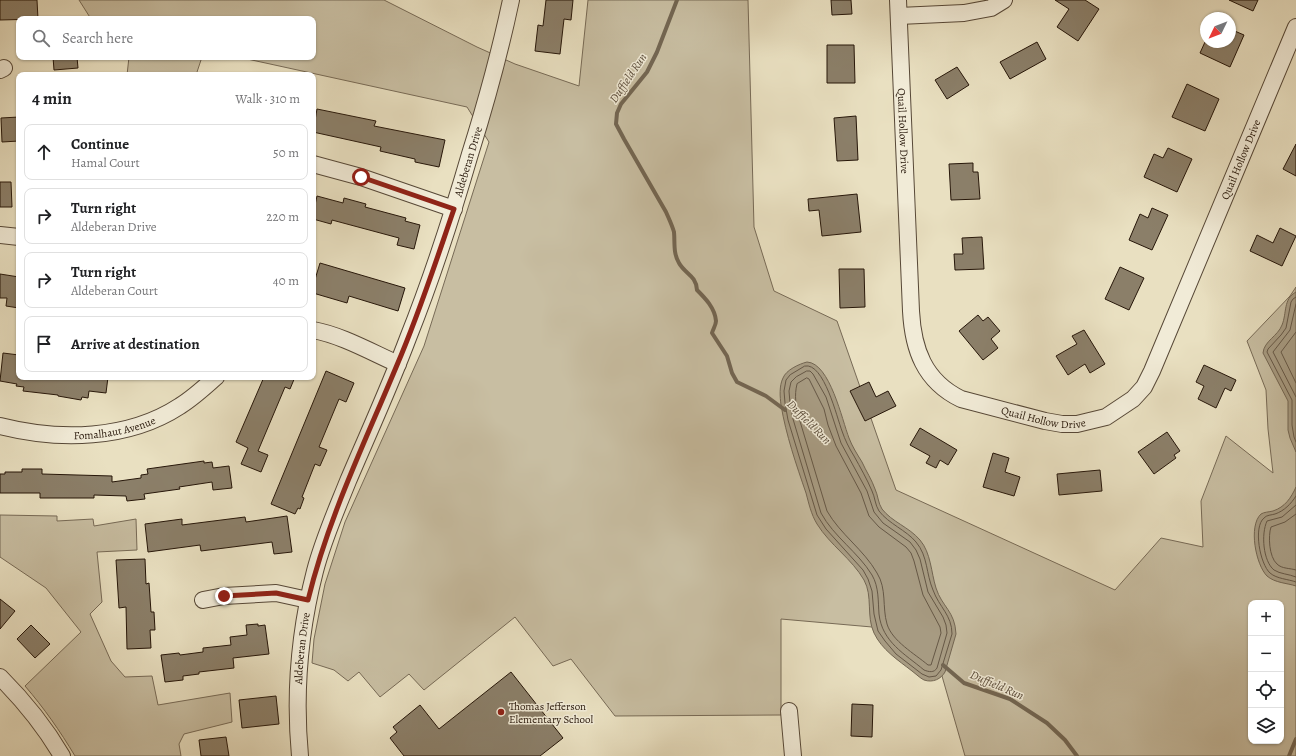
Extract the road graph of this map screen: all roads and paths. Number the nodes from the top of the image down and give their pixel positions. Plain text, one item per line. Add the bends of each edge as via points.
1 (511, 0) edge
2 (898, 0) edge
3 (1004, 0) edge
4 (899, 16) junction
5 (1296, 27) edge
6 (316, 165) edge
7 (454, 209) junction
8 (0, 235) edge
9 (16, 237) edge
10 (316, 331) edge
11 (398, 364) junction
12 (213, 380) edge
13 (0, 426) edge
14 (203, 600) dead end
15 (308, 600) junction
16 (0, 677) edge
17 (789, 711) dead end
18 (62, 756) edge
19 (300, 756) edge
20 (793, 756) edge

1 - 7 street, Aldeberan Drive via 500,50
2 - 4 street, Quail Hollow Drive
3 - 4 street via 991,8 964,14
4 - 5 street, Quail Hollow Drive via 911,317 920,357 933,377 950,394 1062,424 1077,424 1106,417 1133,399 1144,387
6 - 7 street via 361,177
7 - 11 street, Aldeberan Drive
8 - 9 street
10 - 11 street via 335,336
11 - 15 street, Aldeberan Drive via 333,518
12 - 13 street, Fomalhaut Avenue via 180,406 153,420 131,427 76,436 29,432
14 - 15 street via 276,593
15 - 19 street, Aldeberan Drive via 298,674
16 - 18 street via 43,726
17 - 20 street

